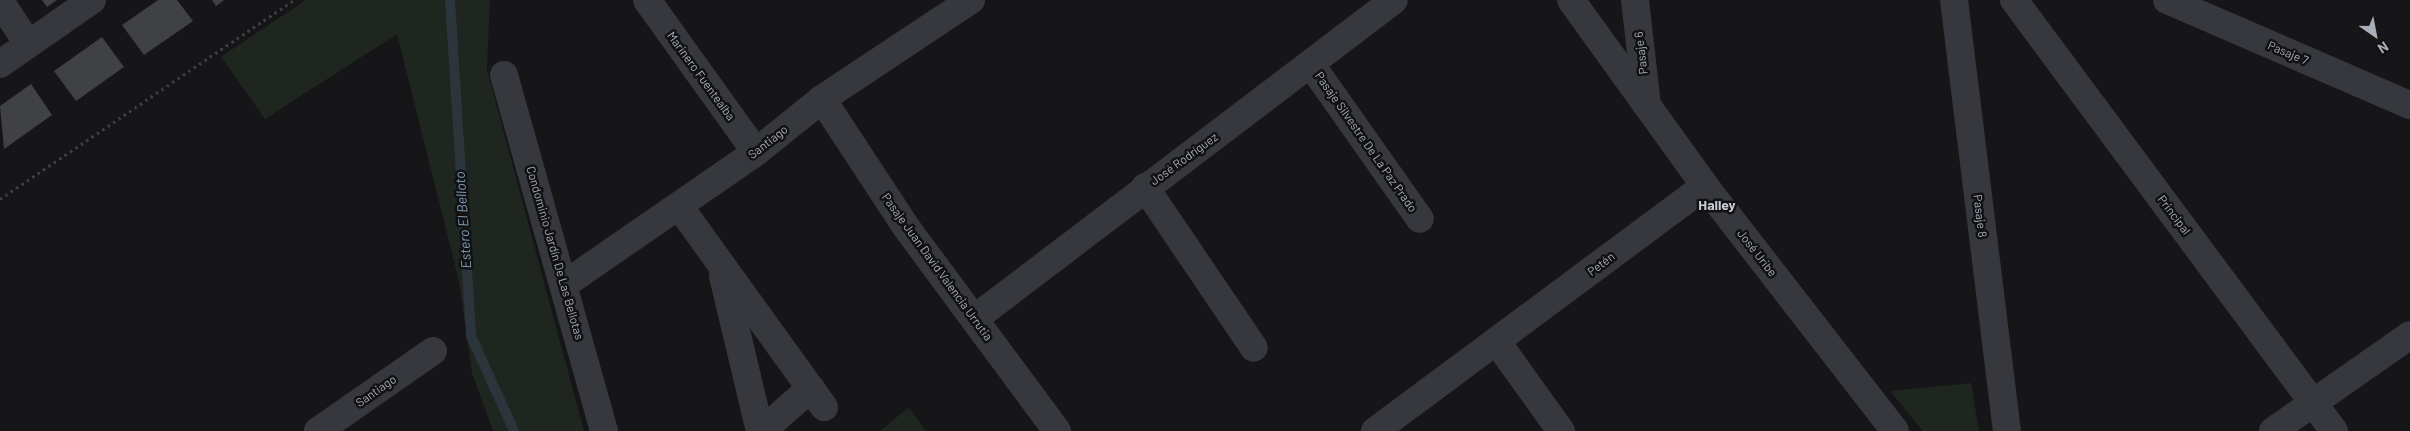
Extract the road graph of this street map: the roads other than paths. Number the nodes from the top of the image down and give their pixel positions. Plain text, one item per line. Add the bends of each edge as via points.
1 (92, 0) edge
2 (647, 0) edge
3 (971, 0) edge
4 (1394, 0) edge
5 (1571, 0) edge
6 (1635, 0) edge
7 (1954, 0) edge
8 (2014, 0) edge
9 (2166, 0) edge
10 (0, 1) edge
11 (28, 44) junction
12 (0, 64) edge
13 (1312, 66) junction
14 (504, 75) dead end
15 (822, 99) junction
16 (2410, 105) edge
17 (1647, 107) junction
18 (756, 152) junction
19 (1705, 186) junction
20 (1144, 187) junction
21 (679, 206) junction
22 (1420, 219) dead end
23 (720, 263) junction
24 (565, 284) junction
25 (974, 319) junction
26 (2410, 335) edge
27 (1497, 342) junction
28 (1254, 348) dead end
29 (433, 351) dead end
30 (2330, 424) edge
31 (318, 431) edge
32 (604, 431) edge
33 (761, 431) edge
34 (1057, 431) edge
35 (1375, 431) edge
36 (1562, 431) edge
37 (1895, 431) edge
38 (2007, 431) edge
39 (2274, 431) edge

1 - 11 street
2 - 18 street, Marinero Fuentealba
3 - 15 street, Santiago
4 - 13 street, José Rodríguez
5 - 17 street, José Uribe
6 - 17 street, Pasaje 6
7 - 38 street, Pasaje 8
8 - 30 street, Principal
9 - 16 street, Pasaje 7
10 - 11 street
11 - 12 street
13 - 20 street, José Rodríguez
13 - 22 street, Pasaje Silvestre De La Paz Prado
14 - 24 street, Condominio Jardín De Las Bellotas
15 - 18 street, Santiago
15 - 25 street, Pasaje Juan David Valencia Urrutia via 906,228
17 - 19 street, José Uribe
18 - 21 street, Santiago
19 - 27 street, Petén
19 - 37 street, José Uribe
20 - 25 street, José Rodríguez
20 - 28 street
21 - 23 street
21 - 24 street, Santiago
23 - 33 street
23 - 33 street via 818,398
24 - 32 street, Condominio Jardín De Las Bellotas
25 - 34 street, Pasaje Juan David Valencia Urrutia
26 - 30 street
27 - 35 street, Petén
27 - 36 street
29 - 31 street, Santiago
30 - 39 street

